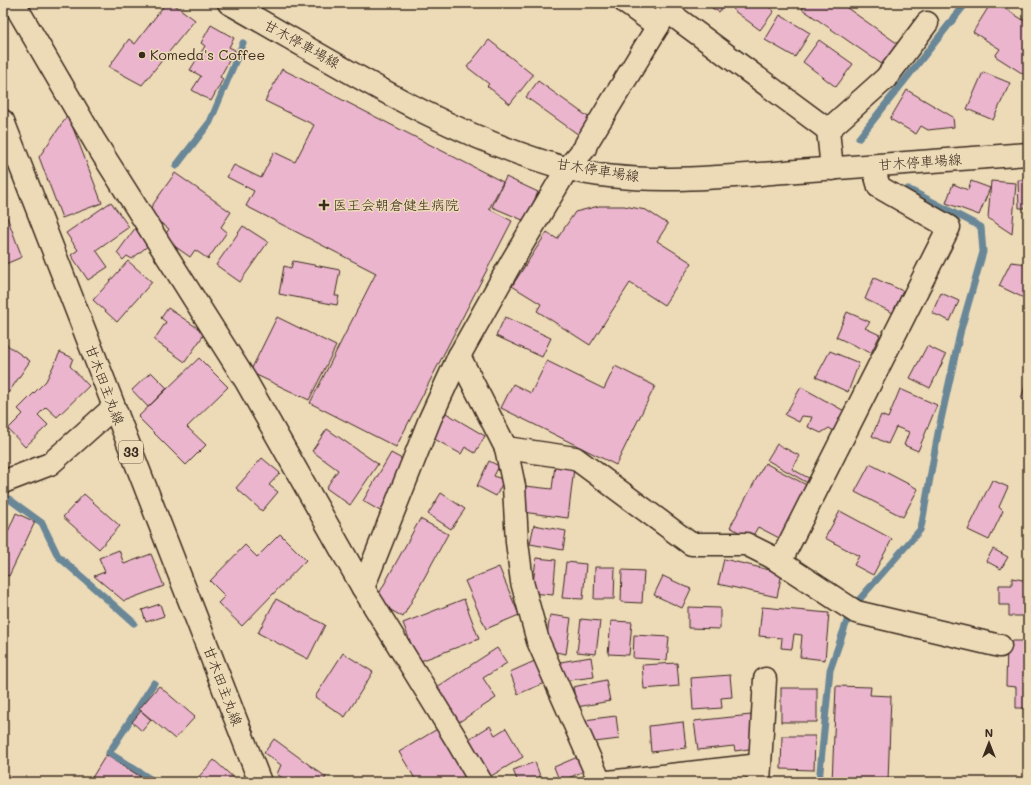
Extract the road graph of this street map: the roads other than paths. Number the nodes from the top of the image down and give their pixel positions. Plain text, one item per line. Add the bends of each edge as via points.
1 (14, 3) edge
2 (229, 3) edge
3 (626, 3) edge
4 (666, 13) edge
5 (927, 23) dead end
6 (3, 121) edge
7 (828, 130) junction
8 (1028, 154) edge
9 (873, 166) junction
10 (568, 169) junction
11 (832, 169) junction
12 (460, 356) junction
13 (114, 407) junction
14 (506, 448) junction
15 (3, 482) edge
16 (780, 562) junction
17 (364, 588) junction
18 (1000, 646) dead end
19 (765, 679) dead end
20 (760, 774) edge
21 (260, 782) edge
22 (481, 782) edge
23 (600, 782) edge
24 (608, 782) edge

1 - 17 street via 95,142 246,381
2 - 10 street, 甘木停車場線 via 448,125 522,155
3 - 4 street
4 - 7 street
4 - 10 street via 586,144 586,148
5 - 7 street via 886,78
6 - 13 street, 甘木田主丸線 / 33
7 - 11 street
8 - 9 street, 甘木停車場線
9 - 11 street, 甘木停車場線
9 - 16 street via 879,187 949,227
10 - 11 street, 甘木停車場線 via 627,178 721,177
10 - 12 street via 511,263
12 - 14 street
12 - 17 street via 430,419
13 - 15 street via 50,464
13 - 21 street, 甘木田主丸線 / 33
14 - 16 street via 575,458 691,544 746,544
14 - 23 street via 514,486 522,582 536,634
16 - 18 street via 853,610
17 - 22 street
19 - 20 street
20 - 24 street

